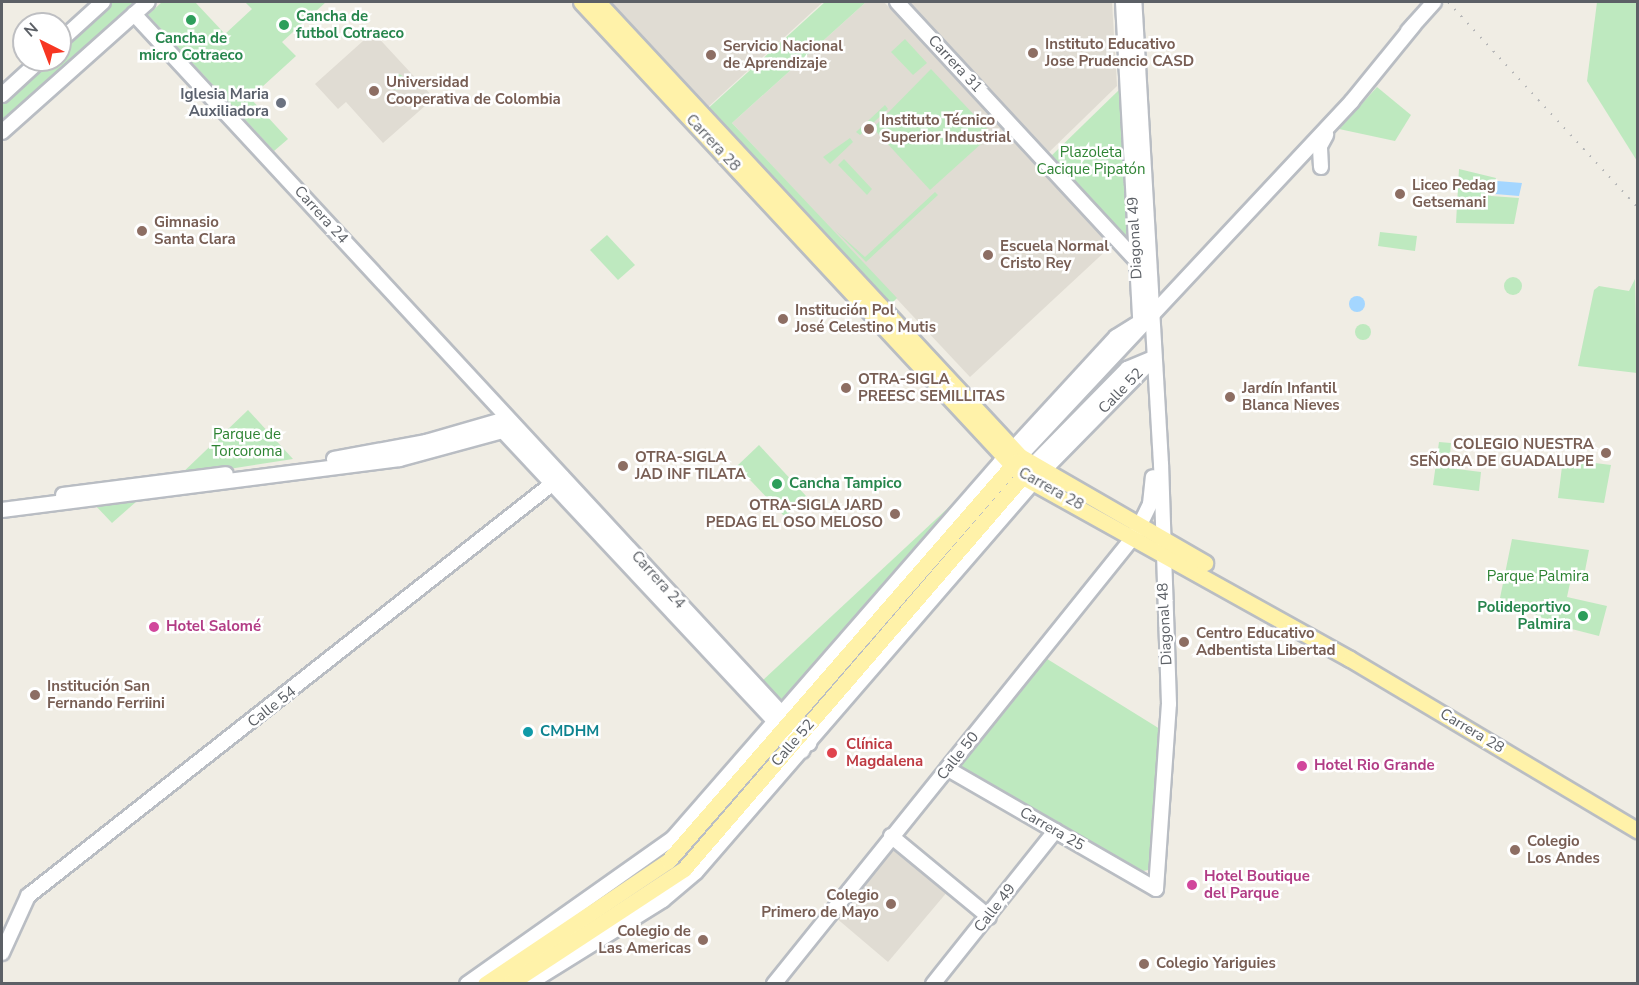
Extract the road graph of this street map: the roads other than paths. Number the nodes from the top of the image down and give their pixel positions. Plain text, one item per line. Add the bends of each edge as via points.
1 (103, 2) edge
2 (148, 2) edge
3 (581, 2) edge
4 (598, 2) edge
5 (897, 2) edge
6 (1122, 2) edge
7 (1134, 2) edge
8 (1434, 2) edge
9 (134, 14) junction
10 (72, 30) edge
11 (27, 72) edge
12 (1374, 72) junction
13 (2, 95) edge
14 (1353, 101) junction
15 (2, 132) edge
16 (1321, 167) dead end
17 (1236, 222) junction
18 (1135, 259) junction
19 (1143, 321) junction
20 (1147, 361) junction
21 (1080, 392) junction
22 (1062, 396) junction
23 (504, 425) junction
24 (1012, 458) junction
25 (1032, 474) junction
26 (558, 479) junction
27 (2, 503) edge
28 (2, 510) edge
29 (1138, 531) junction
30 (1161, 544) junction
31 (781, 721) junction
32 (802, 743) junction
33 (948, 769) junction
34 (1638, 822) edge
35 (1055, 831) junction
36 (1638, 831) edge
37 (891, 836) junction
38 (1156, 889) joint
39 (989, 917) junction
40 (2, 953) edge
41 (466, 984) edge
42 (485, 984) edge
43 (509, 984) edge
44 (528, 984) edge
45 (774, 984) edge
46 (933, 984) edge

1 - 10 street
2 - 9 street
3 - 24 main road, Carrera 28
4 - 24 main road, Carrera 28
5 - 18 street, Carrera 31
6 - 18 street, Diagonal 49
7 - 19 street, Diagonal 49
8 - 12 street, Calle 52
9 - 15 street
9 - 23 street, Carrera 24
11 - 13 street
12 - 14 street, Calle 52
12 - 17 street, Calle 52 via 1260,189
14 - 16 street via 1321,142
14 - 17 street, Calle 52
17 - 19 street, Calle 52
18 - 19 street, Diagonal 49
19 - 20 street, Diagonal 49
19 - 21 street, Calle 52
19 - 22 street, Calle 52
20 - 25 street, Calle 52
20 - 29 street via 1154,480
20 - 30 street, Diagonal 48
21 - 22 street
21 - 24 street, Calle 52
22 - 24 street, Calle 52
23 - 26 street, Carrera 24
23 - 27 street via 296,466
23 - 28 street via 400,459
24 - 25 main road, Carrera 28
24 - 31 main road, Calle 52
25 - 29 main road, Carrera 28
25 - 32 main road, Calle 52
26 - 31 street, Carrera 24
26 - 40 street, Calle 54 via 28,896
29 - 30 main road, Carrera 28
29 - 33 street, Calle 50
30 - 34 main road, Carrera 28
30 - 36 main road, Carrera 28
30 - 38 street, Diagonal 48 via 1169,704
31 - 32 street, Carrera 24
31 - 41 street, Calle 52 via 660,851
31 - 42 main road, Calle 52 via 668,861
32 - 43 main road, Calle 52 via 669,883
32 - 44 street, Calle 52 via 676,890
33 - 35 street, Carrera 25
33 - 37 street, Calle 50
35 - 38 street, Carrera 25
35 - 39 street, Calle 49
37 - 39 street
37 - 45 street, Calle 50
39 - 46 street, Calle 49

